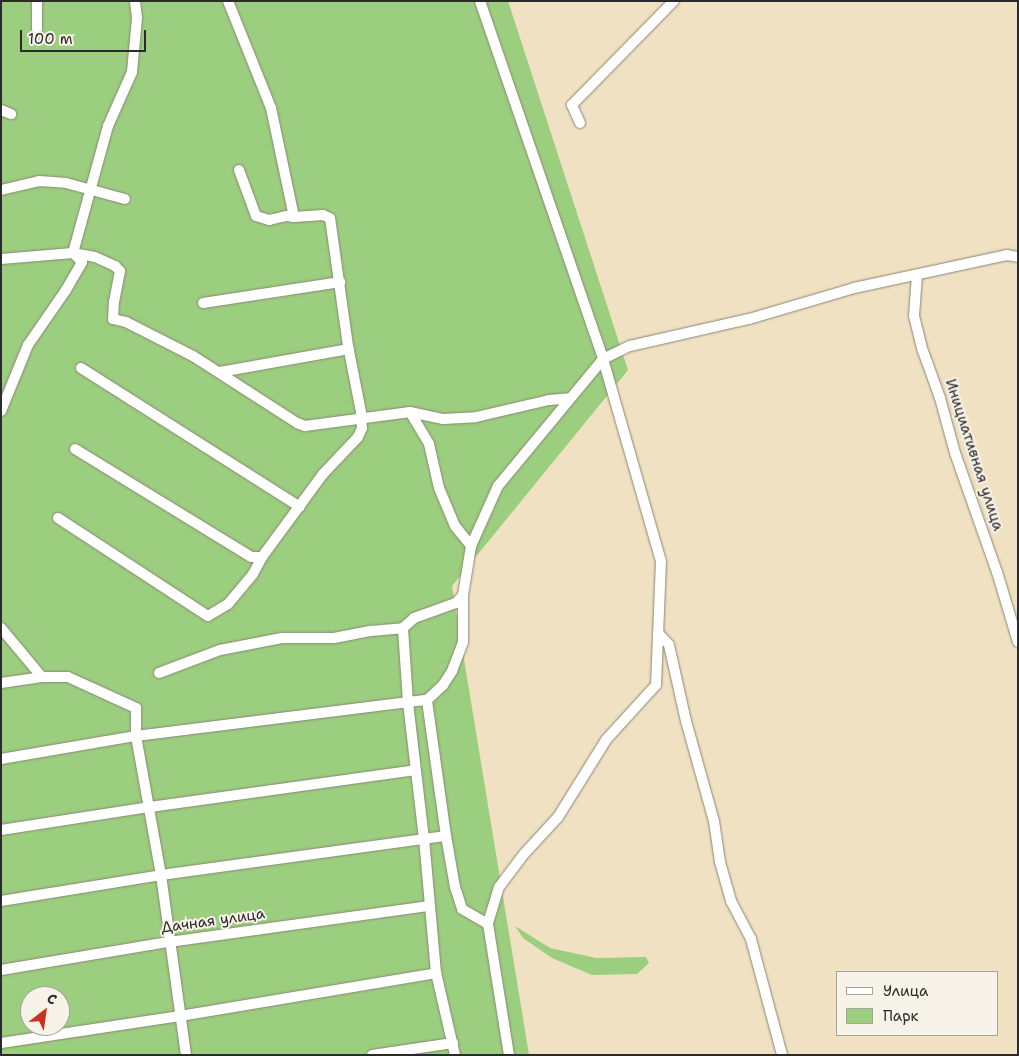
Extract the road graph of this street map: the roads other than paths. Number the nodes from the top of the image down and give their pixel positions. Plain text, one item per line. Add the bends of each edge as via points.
1 (37, 1) edge
2 (135, 1) edge
3 (228, 1) edge
4 (480, 1) edge
5 (674, 1) edge
6 (37, 29) dead end
7 (580, 123) dead end
8 (239, 170) dead end
9 (92, 189) junction
10 (1, 190) edge
11 (125, 199) dead end
12 (294, 217) junction
13 (73, 253) junction
14 (1018, 257) edge
15 (1, 259) edge
16 (917, 275) junction
17 (340, 282) junction
18 (204, 303) dead end
19 (349, 349) junction
20 (602, 359) junction
21 (81, 368) dead end
22 (220, 372) junction
23 (570, 398) junction
24 (2, 407) edge
25 (410, 412) junction
26 (362, 419) junction
27 (75, 449) dead end
28 (300, 507) junction
29 (58, 518) dead end
30 (471, 546) junction
31 (262, 557) junction
32 (463, 595) junction
33 (1, 628) edge
34 (403, 628) junction
35 (658, 633) junction
36 (1018, 642) edge
37 (158, 673) dead end
38 (42, 677) junction
39 (1, 683) edge
40 (426, 700) junction
41 (408, 702) junction
42 (136, 736) junction
43 (1, 759) edge
44 (414, 770) junction
45 (150, 807) junction
46 (1, 830) edge
47 (446, 836) junction
48 (424, 839) junction
49 (161, 875) junction
50 (1, 901) edge
51 (430, 906) junction
52 (488, 924) junction
53 (169, 942) junction
54 (1, 970) edge
55 (436, 973) junction
56 (180, 1016) junction
57 (1, 1043) edge
58 (453, 1044) junction
59 (186, 1055) edge
60 (372, 1055) edge
61 (454, 1055) edge
62 (509, 1055) edge
63 (782, 1055) edge

1 - 6 street
2 - 9 street via 137,18 132,72 108,126
3 - 12 street via 270,108
4 - 20 street
5 - 7 street via 572,105
8 - 12 street via 256,216 269,220
9 - 10 street via 39,181
9 - 11 street
9 - 13 street
12 - 17 street via 323,215 330,218
13 - 15 street
13 - 22 street via 96,257 120,271 113,320 126,322
13 - 24 street via 82,262 28,345
14 - 16 street via 1006,255
16 - 20 street via 854,288 749,320 630,346
16 - 36 street, Инициативная улица via 914,316 923,351
17 - 18 street
17 - 19 street
19 - 22 street
19 - 26 street
20 - 23 street
20 - 35 street via 661,561
21 - 28 street
22 - 26 street via 305,426
23 - 25 street via 476,417 443,419
23 - 30 street via 498,486
25 - 26 street
25 - 30 street via 429,444 439,488 455,526
26 - 28 street via 358,437 324,474
27 - 31 street via 251,557
28 - 31 street
29 - 31 street via 208,616 228,604 253,574
30 - 32 street
32 - 34 street via 456,603 414,618
32 - 40 street via 464,642 443,686
33 - 38 street
34 - 37 street via 334,638 273,640 220,650
34 - 41 street
35 - 52 street via 656,685 606,740 558,817 499,887
35 - 63 street via 669,646 714,821 720,862 731,901 751,939
38 - 39 street
38 - 42 street via 68,677 136,708
40 - 41 street
40 - 47 street
41 - 42 street
41 - 44 street
42 - 43 street
42 - 45 street
44 - 45 street
44 - 48 street
45 - 46 street
45 - 49 street
47 - 48 street
47 - 52 street via 462,909
48 - 49 street
48 - 51 street
49 - 50 street
49 - 53 street
51 - 53 street, Дачная улица
51 - 55 street
52 - 62 street
53 - 54 street, Дачная улица
53 - 56 street
55 - 56 street
55 - 58 street
56 - 57 street
56 - 59 street
58 - 60 street
58 - 61 street

